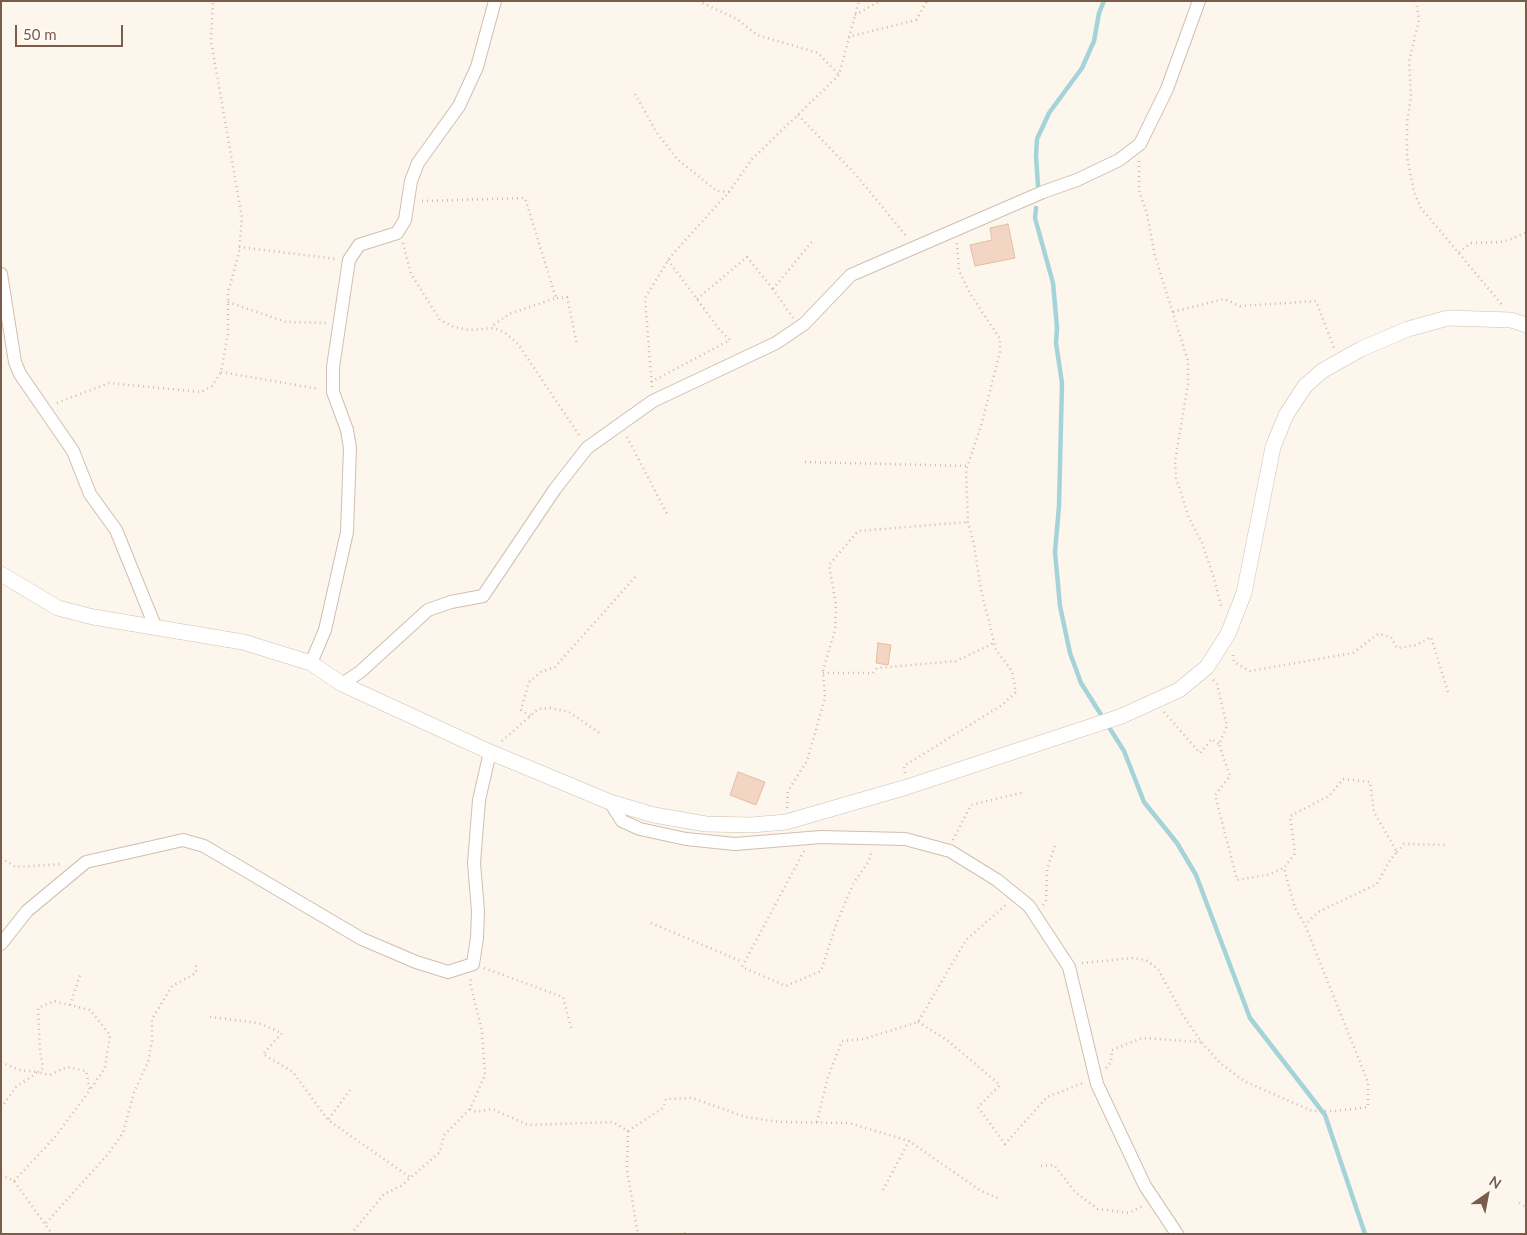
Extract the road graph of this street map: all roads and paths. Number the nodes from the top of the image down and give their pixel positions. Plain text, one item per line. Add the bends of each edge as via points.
1 (213, 1) edge
2 (495, 1) edge
3 (698, 1) edge
4 (859, 1) edge
5 (880, 1) edge
6 (927, 1) edge
7 (1199, 1) edge
8 (1416, 1) edge
9 (854, 16) junction
10 (848, 37) junction
11 (839, 75) junction
12 (635, 94) dead end
13 (798, 115) junction
14 (1140, 144) junction
15 (729, 192) junction
16 (408, 202) junction
17 (397, 233) junction
18 (951, 233) junction
19 (1526, 233) edge
20 (814, 239) dead end
21 (239, 247) junction
22 (916, 248) junction
23 (1459, 252) junction
24 (349, 260) junction
25 (668, 260) junction
26 (1, 274) edge
27 (773, 289) junction
28 (553, 299) junction
29 (697, 299) junction
30 (228, 302) junction
31 (1172, 312) junction
32 (1511, 320) junction
33 (340, 324) junction
34 (1526, 325) edge
35 (799, 327) junction
36 (490, 328) junction
37 (6, 337) edge
38 (577, 345) dead end
39 (1339, 361) junction
40 (221, 372) junction
41 (651, 382) junction
42 (333, 392) junction
43 (653, 401) junction
44 (45, 408) junction
45 (620, 424) junction
46 (587, 448) junction
47 (804, 462) dead end
48 (967, 466) junction
49 (667, 514) dead end
50 (968, 522) junction
51 (1, 574) edge
52 (637, 575) dead end
53 (155, 626) junction
54 (1228, 634) junction
55 (994, 642) junction
56 (312, 663) junction
57 (1202, 670) junction
58 (823, 673) junction
59 (342, 684) junction
60 (1448, 692) dead end
61 (1155, 701) junction
62 (530, 716) junction
63 (601, 734) dead end
64 (1219, 744) junction
65 (490, 752) junction
66 (907, 787) junction
67 (1026, 792) dead end
68 (610, 802) junction
69 (786, 822) junction
70 (876, 836) junction
71 (811, 838) junction
72 (1055, 845) dead end
73 (1448, 845) dead end
74 (948, 850) junction
75 (1397, 852) junction
76 (1, 858) edge
77 (86, 862) junction
78 (1284, 868) junction
79 (1016, 896) junction
80 (1036, 917) junction
81 (650, 923) dead end
82 (1304, 925) junction
83 (1, 944) edge
84 (744, 962) junction
85 (196, 964) dead end
86 (473, 964) junction
87 (1069, 967) junction
88 (81, 972) dead end
89 (70, 1005) junction
90 (210, 1017) dead end
91 (918, 1022) junction
92 (572, 1031) dead end
93 (1202, 1042) junction
94 (1, 1062) edge
95 (38, 1072) junction
96 (1096, 1078) junction
97 (90, 1090) junction
98 (350, 1090) dead end
99 (1, 1108) edge
100 (470, 1109) junction
101 (328, 1120) junction
102 (817, 1122) junction
103 (628, 1131) junction
104 (909, 1141) junction
105 (1041, 1166) dead end
106 (1, 1176) edge
107 (411, 1178) junction
108 (14, 1181) junction
109 (883, 1190) dead end
110 (998, 1198) dead end
111 (1154, 1200) junction
112 (1519, 1203) dead end
113 (1526, 1206) edge
114 (46, 1223) junction
115 (52, 1234) edge
116 (351, 1234) edge
117 (638, 1234) edge
118 (680, 1234) edge
119 (686, 1234) edge
120 (1177, 1234) edge

1 - 21 path via 211,41 242,218
2 - 16 street via 477,67 459,106 418,163
3 - 11 path via 737,19 756,34 818,53
4 - 9 path
5 - 9 path
6 - 10 path via 916,20
7 - 14 street via 1167,89
8 - 23 path via 1418,20 1409,62 1411,96 1407,158 1421,208
9 - 10 path
10 - 11 path
11 - 13 path
12 - 15 path via 657,134 677,159 717,191
13 - 15 path via 752,160
13 - 22 path via 856,175
14 - 18 street via 1119,160
14 - 31 path via 1139,191 1147,214 1154,256
15 - 25 path
16 - 17 street via 405,220
16 - 28 path via 525,198 556,298
17 - 24 street via 359,245
17 - 36 path via 404,244 411,274 440,320 469,330
18 - 22 street
18 - 48 path via 958,245 960,271 971,295 1000,339 1000,352 981,426
19 - 23 path via 1503,242 1471,244
20 - 27 path
21 - 24 path
21 - 30 path
22 - 35 street via 851,275
23 - 32 path via 1501,301
24 - 33 street
25 - 29 path
25 - 41 path via 645,298
26 - 37 street
27 - 29 path via 747,257
27 - 35 path
28 - 36 path via 508,314
28 - 38 path via 567,297
29 - 41 path via 730,340
30 - 33 path via 286,322
30 - 40 path via 228,333
31 - 39 path via 1224,299 1240,306 1316,301
31 - 54 path via 1188,361 1188,384 1175,461 1176,478 1213,575
32 - 34 street
32 - 39 street via 1448,318 1408,329
33 - 42 street via 333,367
35 - 43 street via 776,343
36 - 46 path via 504,332 518,344
37 - 44 street via 20,374
39 - 54 street via 1322,370 1305,386 1286,415 1273,446 1244,593
40 - 42 path
40 - 44 path via 212,386 201,392 109,383
41 - 43 path
42 - 56 street via 350,448 347,532 325,630
43 - 45 street
44 - 53 street via 73,451 96,505 116,530
45 - 46 street
45 - 49 path
46 - 59 street via 555,489 483,596 428,610 360,672
47 - 48 path
48 - 50 path
50 - 55 path via 980,590
50 - 58 path via 858,531 829,565 836,605 835,630
51 - 53 street via 58,608
52 - 62 path via 555,667 540,672 529,682 521,710
53 - 56 street via 244,642
54 - 57 street
54 - 60 path via 1234,662 1250,671 1353,653 1378,634 1391,638 1397,648 1416,645 1431,637
55 - 58 path via 956,661 877,668 873,673
55 - 66 path via 996,650 1012,671 1016,692 1002,705 904,766
56 - 59 street
57 - 61 street via 1179,690
57 - 64 path via 1217,684 1227,726
58 - 69 path via 825,698 822,715 807,761 788,791
59 - 65 street
61 - 64 path via 1200,753 1212,739
61 - 66 street via 1122,716
62 - 63 path via 538,709 569,712
62 - 65 path
64 - 78 path via 1230,776 1215,795 1237,880 1267,875
65 - 68 street
65 - 86 street via 479,800 474,862 478,911
66 - 69 street
67 - 74 path via 971,805
68 - 69 street via 654,815 706,824
68 - 71 street via 622,821 640,829 686,839 735,844
70 - 71 street
70 - 74 street via 905,838
70 - 84 path via 869,861 854,882 837,922 821,971 786,986 742,967
71 - 84 path
72 - 80 path via 1047,870 1046,901
73 - 75 path via 1404,844
74 - 79 street via 997,880
75 - 78 path via 1374,812 1370,782 1343,779 1329,796 1290,816 1295,852
75 - 82 path via 1377,884 1318,912
76 - 77 path via 16,867
77 - 83 street via 27,911
77 - 86 street via 183,840 204,846 362,939 448,972
78 - 82 path via 1295,908
79 - 80 street via 1029,906
79 - 91 path via 966,940
80 - 87 street
81 - 84 path
82 - 93 path via 1368,1082 1368,1107 1336,1112 1312,1111 1244,1081 1221,1064
85 - 114 path via 196,973 172,986 152,1019 148,1062 134,1092 123,1133
86 - 92 path via 562,997
86 - 100 path via 470,983 482,1031 485,1075
87 - 93 path via 1092,961 1146,960 1158,969 1184,1017
87 - 96 street
88 - 89 path
89 - 95 path via 54,1001 38,1008 43,1068
89 - 97 path via 90,1010 110,1035 105,1068
90 - 101 path via 258,1023 282,1033 263,1054 293,1072
91 - 96 path via 947,1040 1000,1085 978,1107 1005,1144 1046,1097
91 - 102 path via 864,1039 842,1041 828,1077
93 - 96 path via 1142,1038 1112,1050 1111,1062
94 - 95 path via 19,1070
95 - 97 path via 49,1075 67,1068 86,1071
95 - 99 path via 16,1087
96 - 111 street
97 - 108 path via 55,1137
98 - 101 path
100 - 103 path via 476,1112 492,1109 528,1125 614,1122
100 - 107 path via 444,1136 440,1152
101 - 107 path
102 - 103 path via 780,1122 746,1117 692,1098 666,1099 663,1108
102 - 104 path via 849,1123
103 - 117 path via 627,1170
104 - 109 path
104 - 110 path via 981,1192
105 - 111 path via 1054,1165 1075,1192 1098,1209 1129,1213
106 - 108 path
107 - 116 path via 384,1194
108 - 114 path
111 - 120 street
112 - 113 path
114 - 115 path
118 - 119 path

